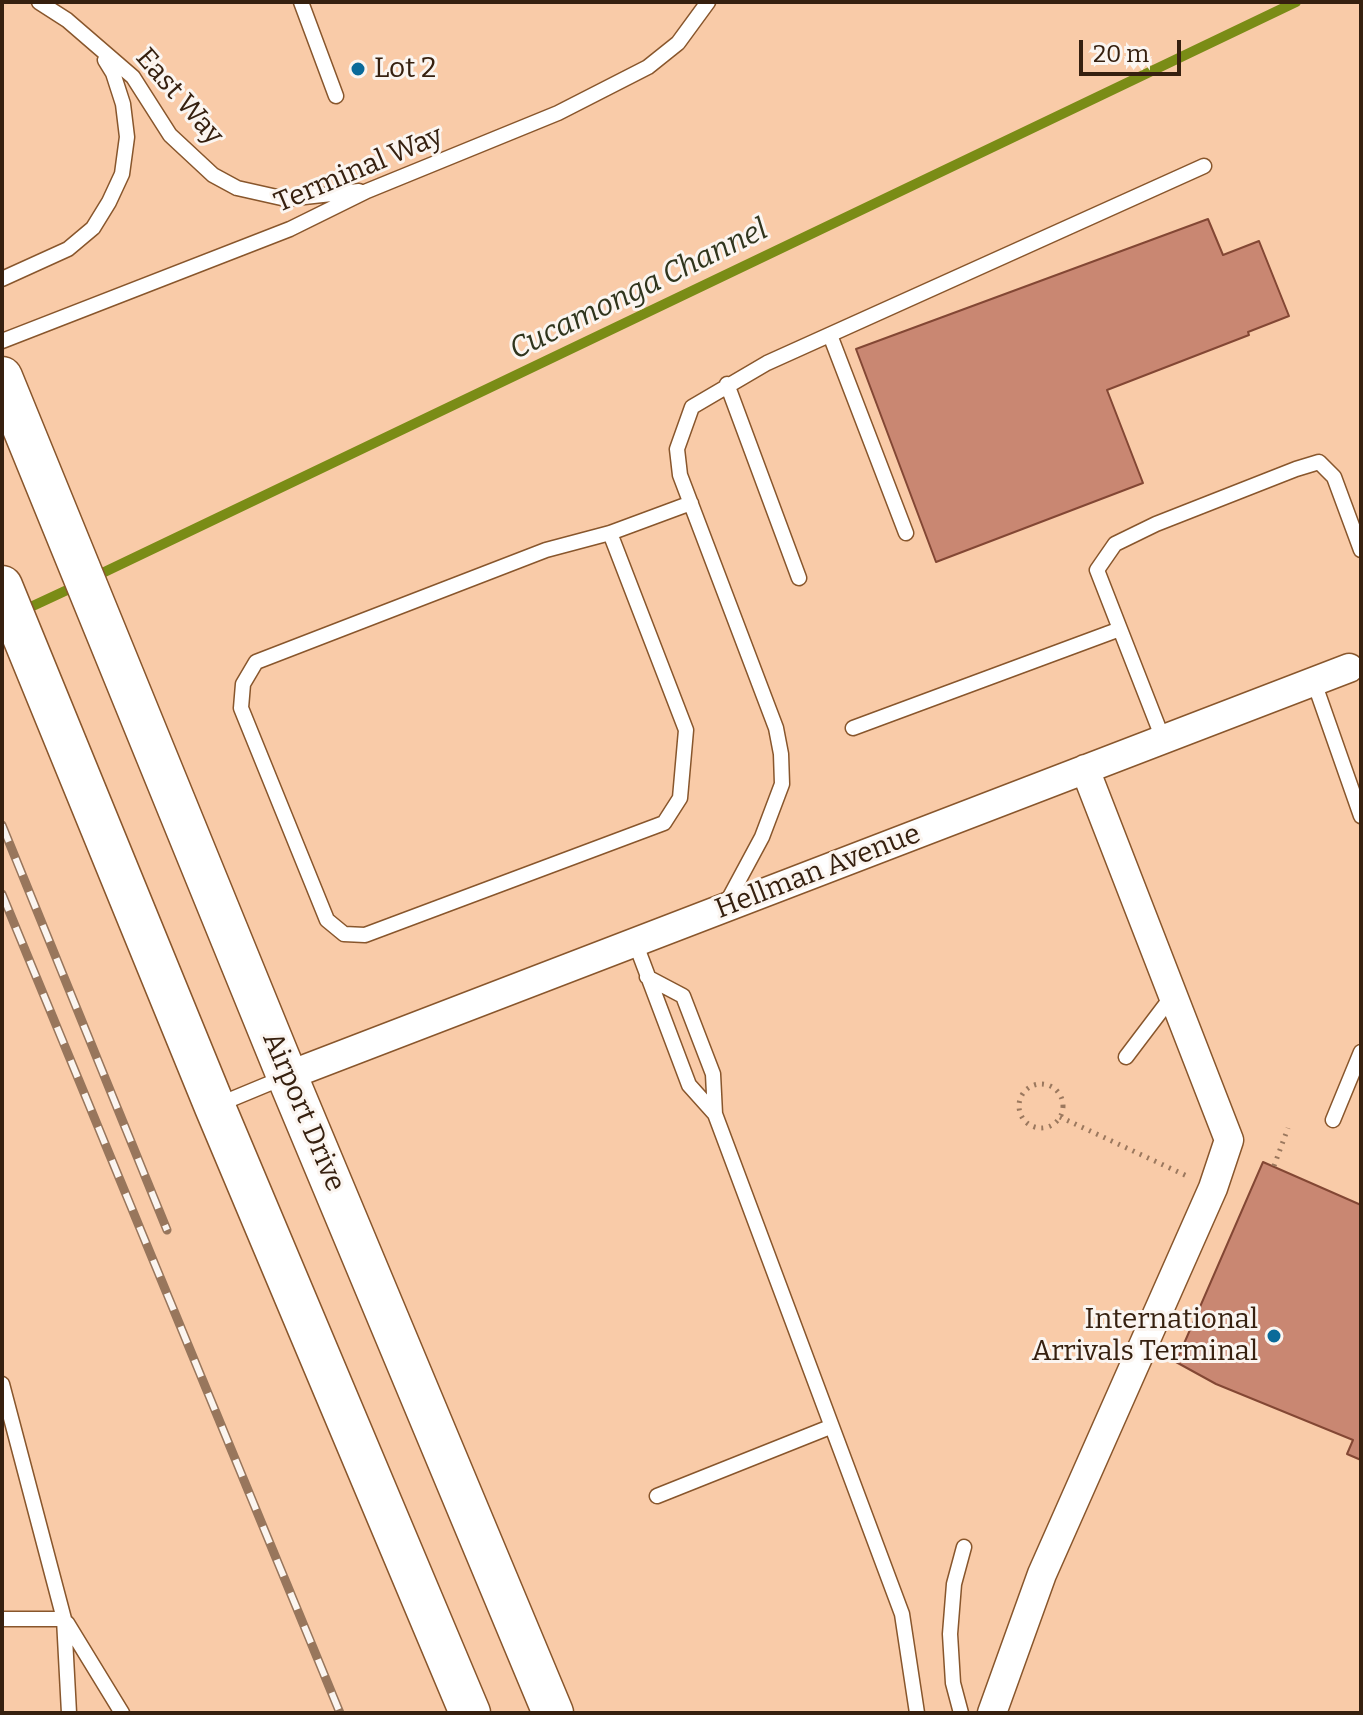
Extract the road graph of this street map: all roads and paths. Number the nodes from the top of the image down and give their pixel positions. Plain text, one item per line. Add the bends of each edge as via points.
1 (39, 2) edge
2 (301, 2) edge
3 (708, 2) edge
4 (93, 44) junction
5 (336, 96) dead end
6 (1204, 166) dead end
7 (367, 191) junction
8 (2, 279) edge
9 (830, 335) junction
10 (2, 341) edge
11 (2, 377) edge
12 (727, 384) junction
13 (691, 503) junction
14 (610, 533) junction
15 (906, 533) dead end
16 (1361, 550) edge
17 (799, 578) dead end
18 (2, 586) edge
19 (1120, 629) junction
20 (1355, 666) edge
21 (1314, 682) junction
22 (853, 728) dead end
23 (1163, 739) junction
24 (1085, 769) junction
25 (1361, 816) edge
26 (724, 908) junction
27 (635, 942) junction
28 (647, 977) junction
29 (1173, 995) junction
30 (1361, 1052) edge
31 (1126, 1057) dead end
32 (287, 1076) junction
33 (215, 1107) junction
34 (715, 1114) junction
35 (1060, 1117) junction
36 (1333, 1120) dead end
37 (1288, 1128) dead end
38 (1274, 1166) dead end
39 (1213, 1188) junction
40 (2, 1384) edge
41 (830, 1427) junction
42 (657, 1496) dead end
43 (964, 1547) dead end
44 (2, 1619) edge
45 (64, 1619) junction
46 (69, 1713) edge
47 (122, 1713) edge
48 (470, 1713) edge
49 (553, 1713) edge
50 (917, 1713) edge
51 (961, 1713) edge
52 (992, 1713) edge

1 - 4 lane, East Way
2 - 5 lane
3 - 7 lane, Terminal Way via 678,43 648,67 558,113
4 - 7 lane, East Way via 133,77 170,135 225,181 286,199
4 - 8 lane, East Way via 113,73 123,104 127,137 122,174 93,228 68,249
6 - 9 lane
7 - 10 lane, Terminal Way via 290,229
9 - 12 lane
9 - 15 lane
11 - 32 main road, Airport Drive
12 - 13 lane via 692,407 683,427 677,449
12 - 17 lane
13 - 14 lane
13 - 26 lane via 776,728 781,754 782,784 762,837
14 - 14 lane via 546,550 256,662 243,684 241,708 327,920 344,934 365,935 664,823 680,798 686,730
16 - 19 lane via 1334,477 1319,462 1296,469 1115,544 1097,570
18 - 33 main road
19 - 22 lane
19 - 23 lane
20 - 21 street, Hellman Avenue
21 - 23 street, Hellman Avenue
21 - 25 lane
23 - 24 street, Hellman Avenue
24 - 26 street, Hellman Avenue
24 - 29 street
26 - 27 street, Hellman Avenue
27 - 28 lane
27 - 32 street, Hellman Avenue
28 - 34 lane via 689,1085
28 - 34 lane via 683,996 713,1074
29 - 31 lane
29 - 39 street via 1229,1140
30 - 36 lane
32 - 33 lane
32 - 49 main road, Airport Drive
33 - 48 main road
34 - 41 lane
35 - 35 path via 1060,1096 1050,1086 1035,1085 1023,1093 1019,1107 1029,1125 1049,1127
35 - 39 path
37 - 38 path
39 - 52 street via 1042,1574
40 - 45 lane
41 - 42 lane
41 - 50 lane via 902,1614
43 - 51 lane via 950,1634
44 - 45 lane
45 - 46 lane
45 - 47 lane

